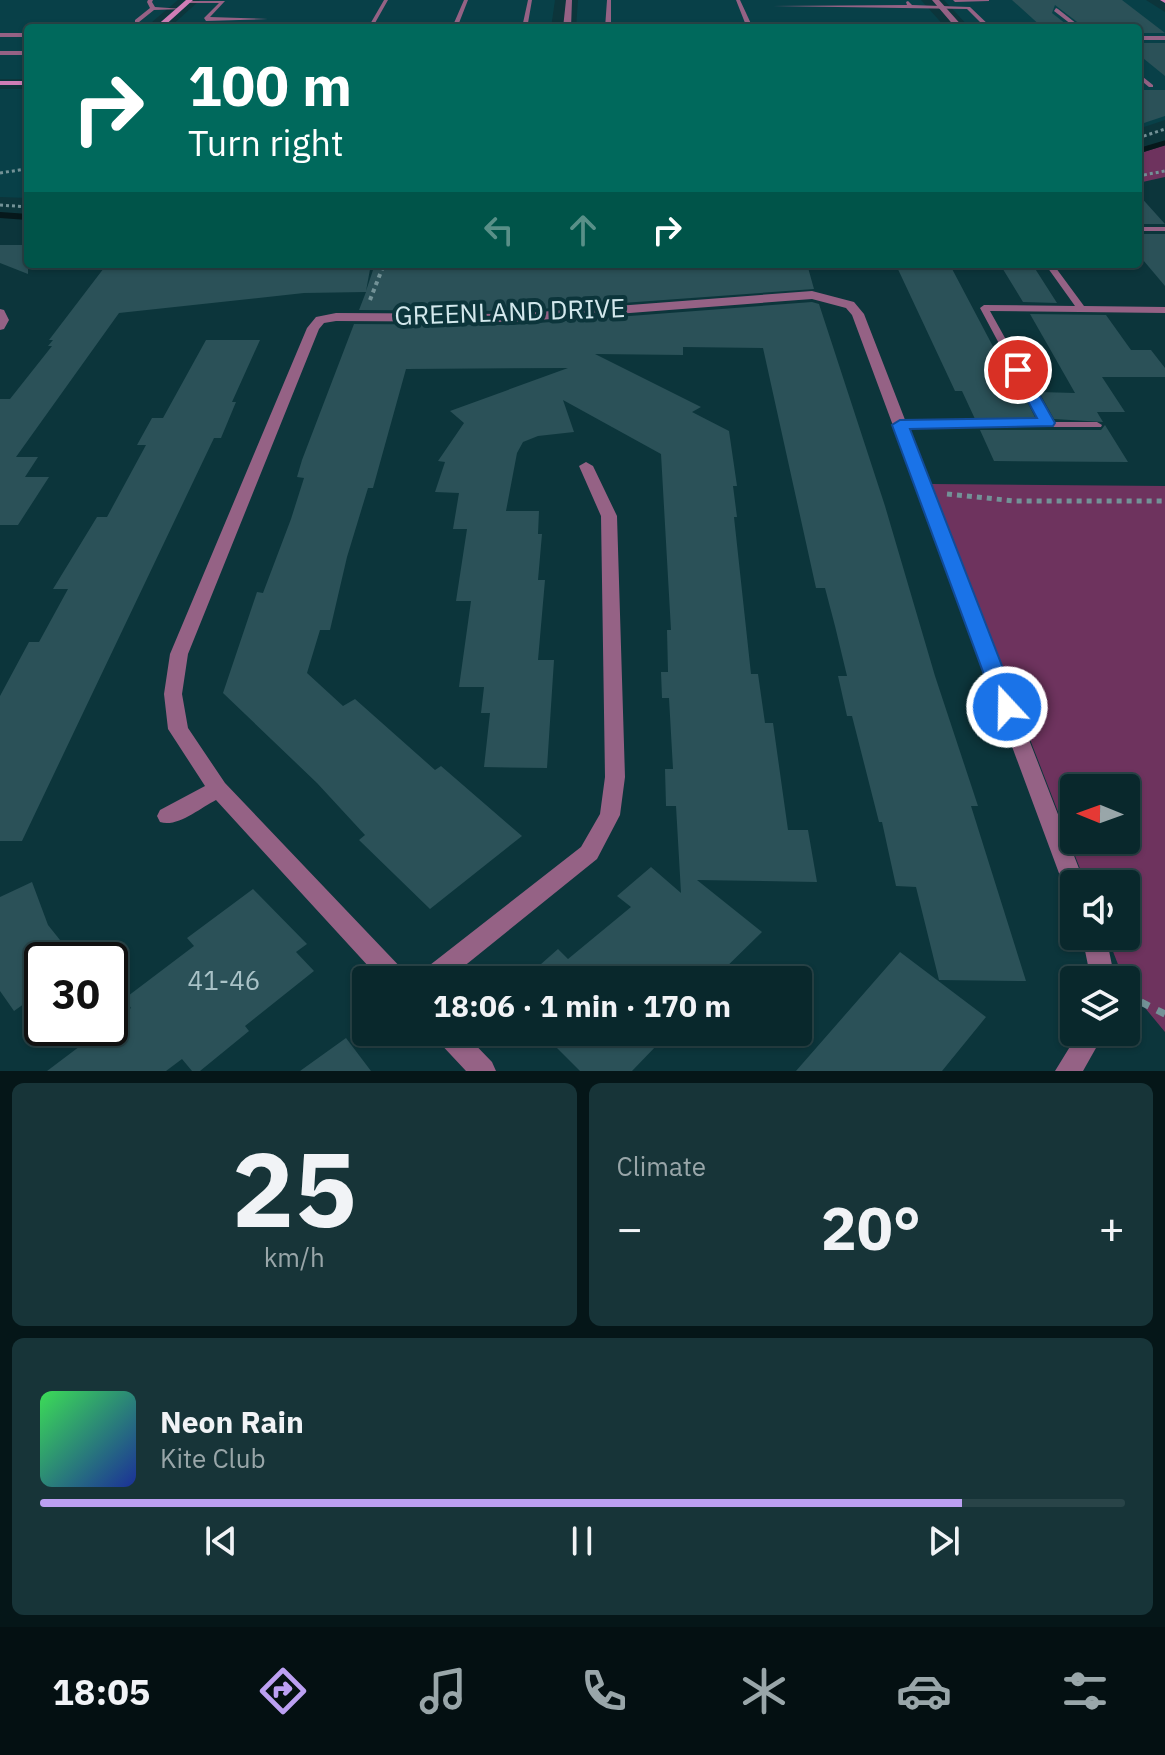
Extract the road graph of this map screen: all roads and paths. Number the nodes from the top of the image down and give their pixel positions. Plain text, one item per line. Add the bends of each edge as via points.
1 (151, 0) edge
2 (386, 0) edge
3 (466, 0) edge
4 (530, 0) edge
5 (569, 0) edge
6 (609, 0) edge
7 (738, 0) edge
8 (906, 0) edge
9 (189, 1) edge
10 (225, 1) edge
11 (987, 1) edge
12 (937, 2) edge
13 (775, 6) dead end
14 (911, 6) junction
15 (153, 8) junction
16 (180, 9) junction
17 (1056, 10) dead end
18 (265, 19) dead end
19 (137, 21) dead end
20 (163, 24) edge
21 (372, 24) edge
22 (456, 24) edge
23 (525, 24) edge
24 (567, 24) edge
25 (608, 24) edge
26 (748, 24) edge
27 (956, 24) edge
28 (985, 24) edge
29 (1074, 24) edge
30 (0, 35) edge
31 (24, 35) edge
32 (1142, 38) edge
33 (1165, 38) edge
34 (0, 53) edge
35 (24, 53) edge
36 (1142, 78) edge
37 (0, 83) edge
38 (24, 83) edge
39 (1151, 86) dead end
40 (1165, 129) edge
41 (1142, 137) edge
42 (24, 169) edge
43 (1165, 171) edge
44 (0, 173) edge
45 (1142, 175) edge
46 (0, 205) edge
47 (24, 207) edge
48 (1142, 229) edge
49 (1165, 229) edge
50 (383, 268) edge
51 (1052, 268) edge
52 (1081, 309) junction
53 (1165, 310) edge
54 (0, 313) edge
55 (364, 318) junction
56 (0, 326) edge
57 (1047, 423) junction
58 (900, 425) junction
59 (1097, 425) dead end
60 (586, 466) dead end
61 (942, 494) dead end
62 (1165, 501) edge
63 (218, 789) junction
64 (167, 816) dead end
65 (1069, 870) edge
66 (384, 966) edge
67 (447, 966) edge
68 (1141, 1002) dead end
69 (1165, 1014) edge
70 (459, 1046) edge
71 (1084, 1046) edge
72 (483, 1071) edge
73 (1068, 1071) edge

1 - 15 lane
2 - 21 lane
3 - 22 lane
4 - 23 lane
5 - 24 street
6 - 25 lane
7 - 26 lane
8 - 14 lane
9 - 10 lane
9 - 16 street
10 - 18 lane via 206,19
11 - 12 lane
12 - 14 lane
12 - 27 street
12 - 28 lane via 968,8
13 - 14 lane
15 - 16 lane
15 - 19 lane
16 - 20 street
17 - 29 lane
30 - 31 lane
32 - 33 lane
34 - 35 lane
36 - 39 lane
37 - 38 street
40 - 41 path
42 - 44 path
43 - 45 path
46 - 47 path
48 - 49 lane
50 - 55 path
51 - 52 lane
52 - 53 lane
52 - 57 lane via 984,308
54 - 56 street
55 - 58 street, GREENLAND DRIVE via 512,318 777,296 834,299 858,314
55 - 63 street, GREENLAND DRIVE via 320,320 313,328 179,654 173,694 178,729
57 - 58 lane
57 - 59 lane
58 - 65 street, GREENLAND DRIVE
60 - 67 street via 609,516 615,777 610,815 589,853
61 - 62 path via 1015,501
63 - 64 street
63 - 66 street, GREENLAND DRIVE
68 - 69 path
70 - 72 street
71 - 73 street

